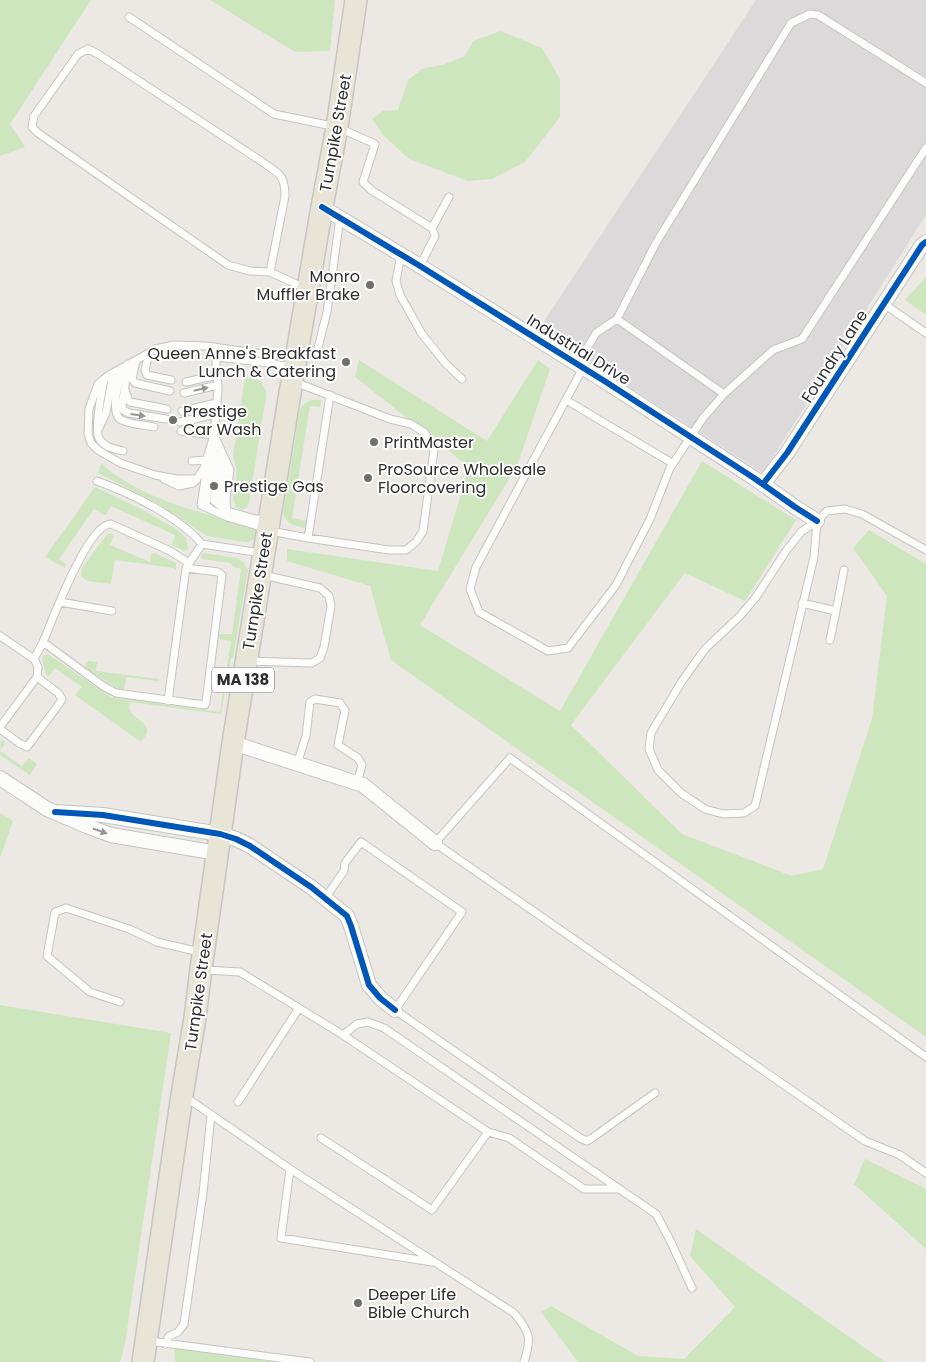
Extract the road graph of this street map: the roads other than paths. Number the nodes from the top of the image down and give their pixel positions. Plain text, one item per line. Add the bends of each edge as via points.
1 (356, 0) edge
2 (128, 17) dead end
3 (926, 83) edge
4 (337, 127) junction
5 (926, 148) edge
6 (449, 197) dead end
7 (322, 207) junction
8 (340, 218) junction
9 (432, 228) junction
10 (926, 242) edge
11 (401, 254) junction
12 (420, 266) junction
13 (270, 272) junction
14 (308, 289) junction
15 (884, 304) junction
16 (617, 319) junction
17 (926, 333) edge
18 (215, 347) junction
19 (149, 353) junction
20 (216, 357) junction
21 (136, 361) junction
22 (128, 364) junction
23 (295, 364) junction
24 (580, 366) junction
25 (121, 369) junction
26 (113, 373) junction
27 (217, 375) junction
28 (462, 378) dead end
29 (104, 379) junction
30 (172, 380) dead end
31 (186, 382) dead end
32 (218, 385) junction
33 (125, 387) junction
34 (170, 391) dead end
35 (184, 393) dead end
36 (724, 394) junction
37 (330, 395) junction
38 (566, 400) junction
39 (217, 403) junction
40 (167, 409) dead end
41 (182, 411) dead end
42 (216, 414) junction
43 (166, 419) dead end
44 (180, 422) dead end
45 (154, 427) dead end
46 (98, 431) junction
47 (181, 431) dead end
48 (214, 434) junction
49 (691, 438) junction
50 (123, 451) dead end
51 (206, 460) junction
52 (192, 461) dead end
53 (672, 463) junction
54 (97, 481) dead end
55 (763, 484) junction
56 (227, 514) junction
57 (817, 521) junction
58 (268, 527) junction
59 (308, 538) junction
60 (202, 544) junction
61 (926, 550) edge
62 (262, 564) junction
63 (188, 566) junction
64 (844, 570) dead end
65 (60, 602) junction
66 (802, 603) junction
67 (112, 611) dead end
68 (836, 611) junction
69 (0, 636) edge
70 (830, 640) dead end
71 (44, 642) junction
72 (34, 660) junction
73 (246, 661) junction
74 (37, 677) junction
75 (168, 701) junction
76 (0, 728) edge
77 (233, 743) junction
78 (297, 764) junction
79 (0, 778) edge
80 (358, 783) junction
81 (218, 843) junction
82 (435, 843) junction
83 (325, 898) junction
84 (202, 961) junction
85 (120, 1002) dead end
86 (299, 1008) junction
87 (395, 1010) junction
88 (343, 1035) junction
89 (926, 1057) edge
90 (655, 1093) dead end
91 (182, 1095) junction
92 (238, 1102) dead end
93 (211, 1115) junction
94 (488, 1132) junction
95 (321, 1138) dead end
96 (290, 1169) junction
97 (926, 1173) edge
98 (619, 1189) junction
99 (434, 1262) junction
100 (692, 1288) dead end
101 (156, 1342) junction
102 (143, 1362) edge
103 (310, 1362) edge
104 (524, 1362) edge

1 - 4 main road, Turnpike Street / MA 138
2 - 4 lane via 274,114
3 - 16 lane via 818,15 810,14 792,23 656,243
4 - 7 main road, Turnpike Street / MA 138
4 - 9 lane via 374,144 362,182
5 - 36 lane via 802,339 773,350
6 - 9 lane
7 - 8 street, Industrial Drive
7 - 14 main road, Turnpike Street / MA 138
8 - 11 street, Industrial Drive
8 - 23 lane via 327,312 317,352
9 - 12 lane via 435,236
10 - 15 street, Foundry Lane
11 - 12 street, Industrial Drive
11 - 28 lane via 396,281 400,295 422,334
12 - 24 street, Industrial Drive
13 - 13 lane via 228,265 38,134 32,127 34,116 78,54 88,48 98,54 283,178 285,196
13 - 14 lane
14 - 23 main road, Turnpike Street / MA 138
15 - 17 lane
15 - 55 street, Foundry Lane via 787,453
16 - 24 lane via 596,333
16 - 36 lane
18 - 19 lane via 177,345
18 - 20 lane
18 - 23 lane via 263,354
19 - 21 lane
19 - 30 lane via 147,375
20 - 23 lane
20 - 27 lane
21 - 22 lane
21 - 34 lane via 132,379 135,384
22 - 25 lane
22 - 33 lane
23 - 37 lane
23 - 58 main road, Turnpike Street / MA 138
24 - 38 lane
24 - 49 street, Industrial Drive
25 - 26 lane
25 - 45 lane via 116,414 123,420
26 - 29 lane
26 - 46 lane via 106,413
27 - 31 lane
27 - 32 lane
29 - 46 lane
29 - 51 lane via 96,386 90,407 88,434 98,450 120,463 179,486 195,483
35 -> 32 lane
32 - 39 lane
33 - 40 lane via 130,402
33 -> 43 lane via 124,410
36 - 49 lane
37 - 59 lane
37 - 59 lane via 390,419 412,424 425,433 434,450 423,531 406,550
38 - 53 lane
38 - 53 lane via 476,567 470,589 479,612 548,651 568,648 616,585 650,519
39 - 41 lane
39 - 42 lane
42 - 44 lane
42 - 48 lane
46 - 50 lane via 104,444
47 - 48 lane
48 - 51 lane
48 - 56 lane via 230,470
48 - 56 lane via 219,470 214,501
48 - 56 lane via 207,506
49 - 53 lane
49 - 55 street, Industrial Drive
51 - 52 lane
54 - 60 lane via 154,507 184,526
55 - 57 street, Industrial Drive
56 - 58 lane
57 - 61 lane via 827,511 845,509 862,514
57 - 66 lane via 814,558
57 - 66 lane via 801,532 756,597 705,649 651,733 650,749 658,770 681,793 705,809 723,814 744,813 755,806
58 - 59 lane
58 - 62 main road, Turnpike Street / MA 138
60 - 62 lane
60 - 63 lane
62 - 73 main road, Turnpike Street / MA 138
62 - 73 lane via 320,588 329,596 331,606 320,658 312,663
63 - 65 lane via 170,551 108,524 95,534
63 - 75 lane
63 - 75 lane via 222,575 206,702 201,706
64 - 68 lane
65 - 67 lane
65 - 71 lane
66 - 68 lane
68 - 70 lane
69 - 72 lane
71 - 72 lane
71 - 75 lane via 110,690
72 - 74 lane via 38,666
73 - 77 main road, Turnpike Street / MA 138
74 - 76 lane
74 - 76 lane via 61,696 59,704 27,747
77 - 78 street
77 - 81 main road, Turnpike Street / MA 138
78 - 80 street
78 - 80 lane via 306,736 310,702 314,699 340,702 345,710 338,745 358,758 362,765
79 - 81 street via 47,809 111,835
80 - 82 street
81 - 83 street via 236,839 250,846
81 - 84 main road, Turnpike Street / MA 138
82 - 89 lane via 510,758
82 - 97 lane via 865,1142 900,1155
83 - 87 street via 346,916 369,985
83 - 87 lane via 344,871 345,863 362,842 462,912
84 - 85 lane via 129,929 66,908 55,912 47,956 90,992
84 - 86 lane via 240,972
84 - 91 main road, Turnpike Street / MA 138
86 - 88 lane
86 - 92 lane
87 - 90 lane via 587,1141
88 - 94 lane
88 - 98 lane via 357,1024 368,1022 384,1028
91 - 93 lane
91 - 101 main road, Turnpike Street / MA 138
93 - 96 lane
93 - 101 lane via 184,1324 178,1332
94 - 95 lane via 432,1210
94 - 98 lane via 509,1138 584,1188
96 - 99 lane
96 - 99 lane via 281,1238
98 - 100 lane via 656,1214
99 - 104 lane via 514,1313 525,1326 529,1339
101 - 102 main road, Turnpike Street / MA 138
101 - 103 lane

